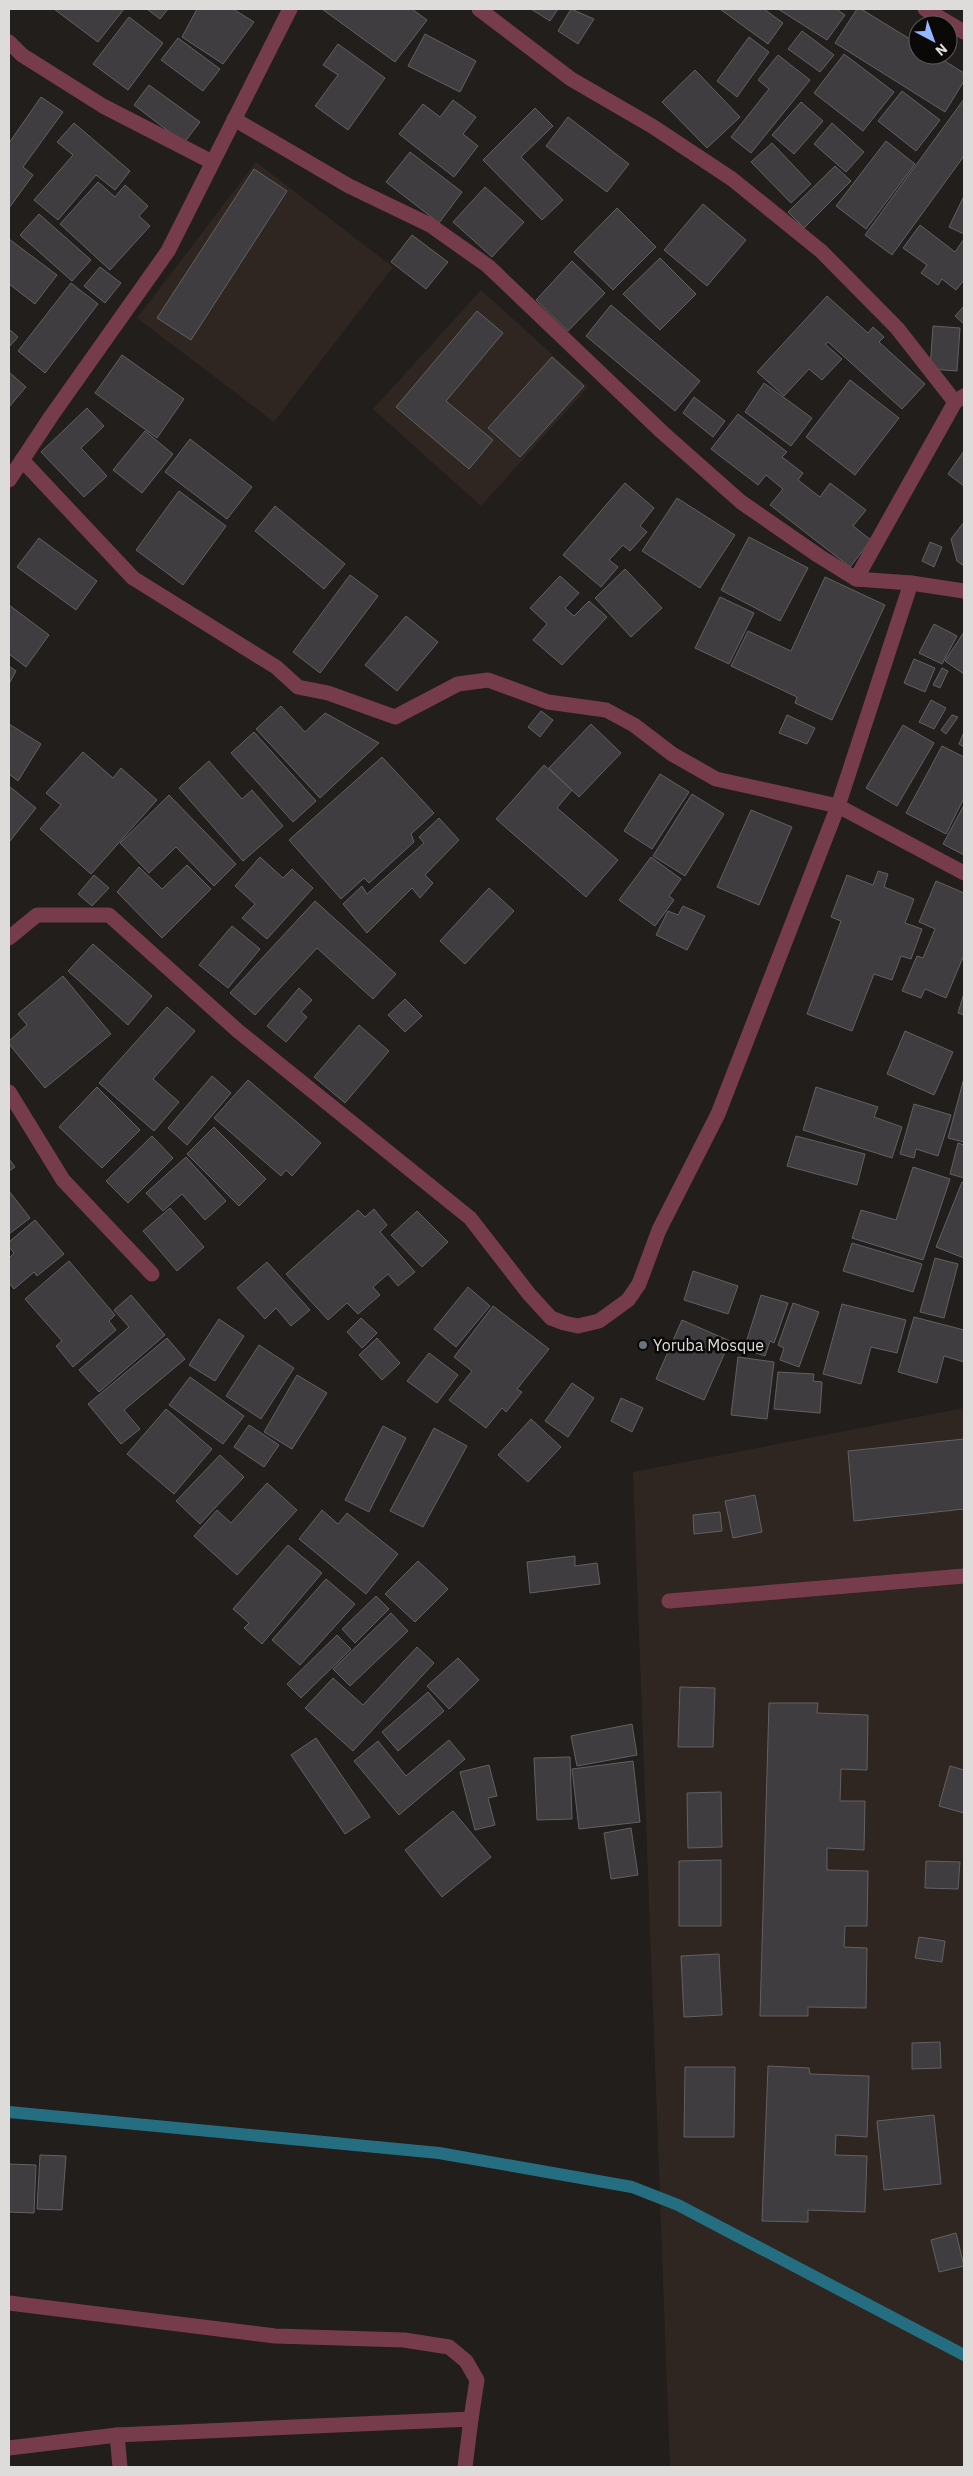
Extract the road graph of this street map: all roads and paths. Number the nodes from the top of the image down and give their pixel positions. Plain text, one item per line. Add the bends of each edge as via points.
1 (290, 9) edge
2 (479, 9) edge
3 (925, 9) edge
4 (964, 32) edge
5 (9, 42) edge
6 (234, 119) junction
7 (212, 162) junction
8 (959, 399) edge
9 (22, 460) junction
10 (9, 480) edge
11 (856, 579) junction
12 (911, 583) junction
13 (964, 591) edge
14 (838, 806) junction
15 (964, 873) edge
16 (9, 938) edge
17 (9, 1092) edge
18 (152, 1274) dead end
19 (964, 1576) edge
20 (670, 1601) dead end
21 (9, 2303) edge
22 (471, 2419) junction
23 (117, 2435) junction
24 (9, 2448) edge
25 (120, 2467) edge
26 (465, 2467) edge

1 - 6 street
2 - 8 street via 571,78 652,126 732,180 821,251 897,328
3 - 4 street
5 - 7 street via 22,55 103,106
6 - 7 street
6 - 11 street via 349,186 430,225 488,266 662,432 741,502
7 - 9 street via 168,251
8 - 11 street
9 - 10 street
9 - 14 street via 133,578 276,667 298,688 328,692 395,717 458,684 488,680 548,702 606,710 672,754 716,778
11 - 12 street
12 - 13 street
12 - 14 street
14 - 15 street
14 - 16 street via 718,1114 659,1230 639,1284 616,1310 599,1321 578,1326 551,1318 470,1218 238,1031 109,915 37,915
17 - 18 street via 63,1180
19 - 20 street
21 - 22 street via 275,2336 404,2340 449,2347 466,2361 477,2380
22 - 23 street
22 - 26 street
23 - 24 street
23 - 25 street

